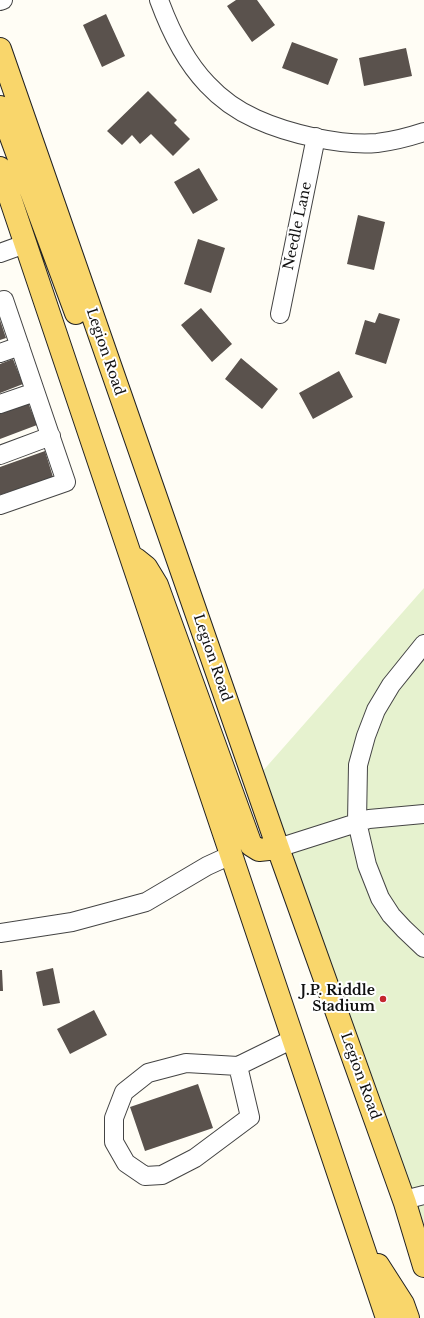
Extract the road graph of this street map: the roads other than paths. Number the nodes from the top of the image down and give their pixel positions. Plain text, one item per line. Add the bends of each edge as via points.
1 (4, 0) edge
2 (159, 0) edge
3 (0, 1) edge
4 (0, 49) edge
5 (0, 107) edge
6 (424, 132) edge
7 (316, 137) junction
8 (0, 168) edge
9 (25, 244) junction
10 (0, 253) edge
11 (0, 301) edge
12 (280, 314) dead end
13 (20, 346) junction
14 (0, 353) edge
15 (111, 368) junction
16 (36, 392) junction
17 (0, 404) edge
18 (51, 436) junction
19 (0, 454) edge
20 (0, 505) edge
21 (130, 555) junction
22 (424, 644) edge
23 (424, 814) edge
24 (357, 822) junction
25 (278, 848) junction
26 (232, 855) junction
27 (0, 933) edge
28 (424, 948) edge
29 (294, 1039) junction
30 (238, 1066) junction
31 (414, 1197) edge
32 (418, 1225) edge
33 (361, 1239) junction
34 (424, 1266) edge
35 (387, 1318) edge
36 (408, 1318) edge

1 - 3 street
2 - 7 street via 170,30 190,64 206,83 229,103 255,118 279,128
4 - 15 main road, Legion Road
5 - 15 main road via 89,346
6 - 7 street via 376,143
7 - 12 street, Needle Lane
8 - 9 main road
9 - 10 street
9 - 21 main road
11 - 13 street via 4,300
13 - 14 street
13 - 16 street
15 - 25 main road, Legion Road
16 - 17 street
16 - 18 street
18 - 19 street
18 - 20 street via 66,482
21 - 25 main road via 146,567 157,585 251,845 258,850
21 - 26 main road
22 - 24 street via 391,685 376,710 358,766
23 - 24 street
24 - 25 street
24 - 28 street via 366,865 380,898 404,929
25 - 31 main road, Legion Road
26 - 27 street via 207,866 146,902 72,922
26 - 29 main road
29 - 30 street
29 - 33 main road
30 - 30 street via 186,1063 148,1073 124,1092 114,1118 114,1142 126,1163 145,1176 162,1175 195,1158 250,1118
31 - 32 main road, Legion Road
32 - 34 main road, Legion Road
33 - 35 main road
33 - 36 main road via 403,1304

